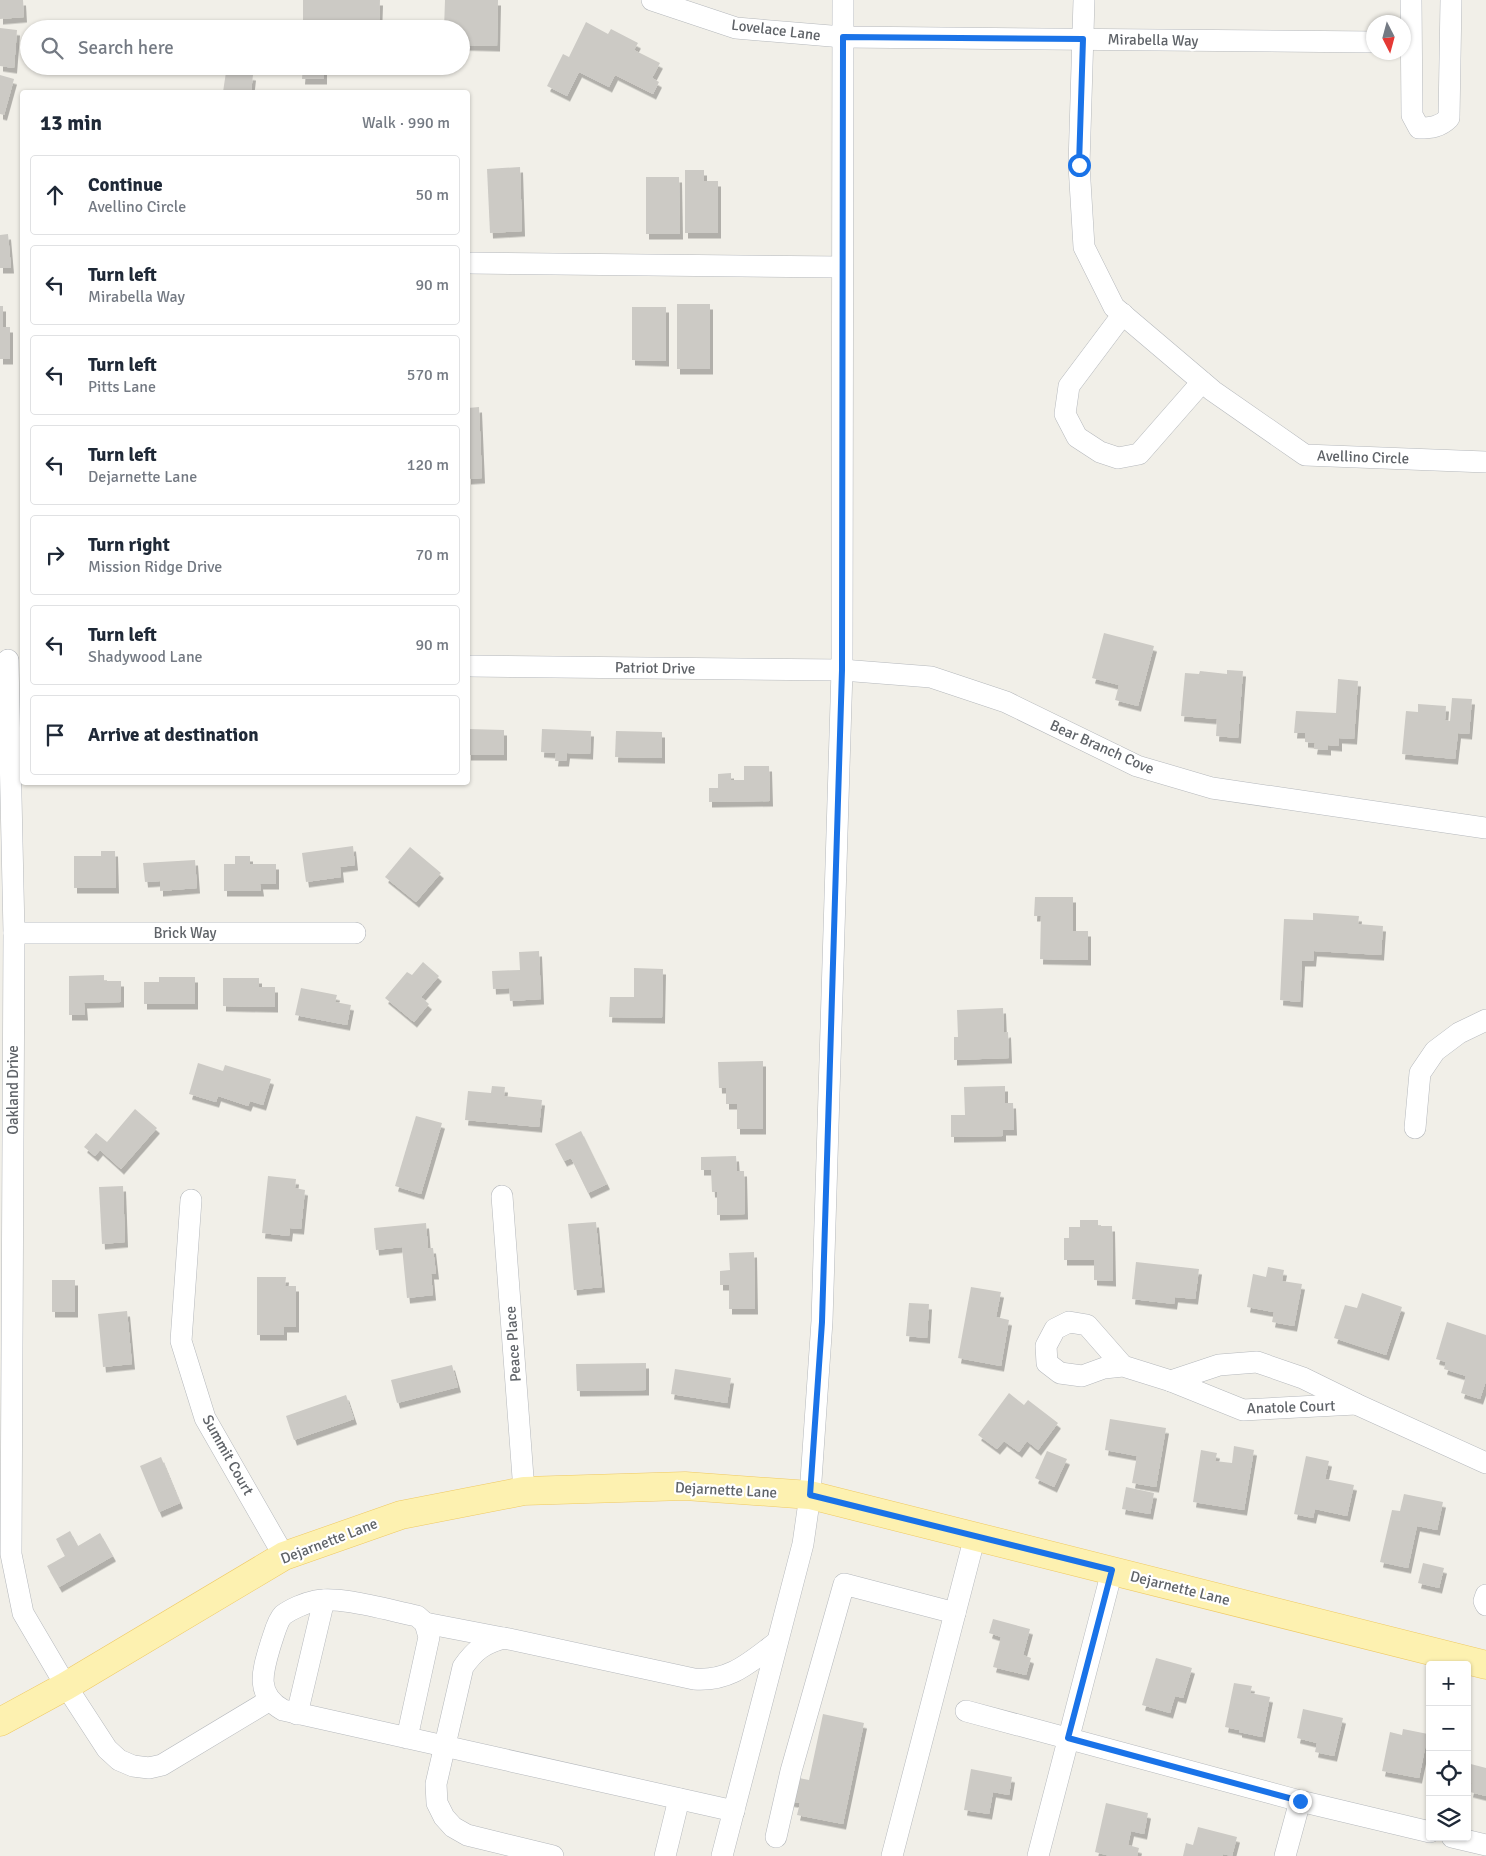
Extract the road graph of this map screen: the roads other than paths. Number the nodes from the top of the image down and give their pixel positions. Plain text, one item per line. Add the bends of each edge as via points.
1 (652, 0) edge
2 (843, 0) edge
3 (1084, 0) edge
4 (1411, 0) edge
5 (1452, 0) edge
6 (1410, 15) edge
7 (843, 37) junction
8 (1083, 39) junction
9 (1366, 42) edge
10 (1409, 60) edge
11 (470, 263) edge
12 (842, 267) junction
13 (1123, 314) junction
14 (1202, 382) junction
15 (1486, 462) edge
16 (10, 660) edge
17 (470, 666) edge
18 (842, 670) junction
19 (1486, 828) edge
20 (14, 932) junction
21 (355, 933) dead end
22 (1486, 1020) edge
23 (7, 1030) edge
24 (1415, 1128) dead end
25 (502, 1196) dead end
26 (191, 1200) dead end
27 (1123, 1366) dead end
28 (1171, 1381) junction
29 (1356, 1404) junction
30 (6, 1426) edge
31 (1486, 1462) edge
32 (524, 1492) junction
33 (810, 1495) junction
34 (975, 1536) junction
35 (284, 1556) junction
36 (1112, 1570) junction
37 (1486, 1595) edge
38 (324, 1600) junction
39 (1486, 1605) edge
40 (955, 1614) junction
41 (425, 1623) junction
42 (504, 1638) junction
43 (777, 1642) junction
44 (1486, 1665) edge
45 (66, 1686) junction
46 (270, 1700) junction
47 (966, 1711) dead end
48 (297, 1714) junction
49 (0, 1722) edge
50 (407, 1738) junction
51 (1068, 1738) junction
52 (445, 1746) junction
53 (679, 1799) junction
54 (1300, 1801) junction
55 (734, 1811) junction
56 (1426, 1831) edge
57 (776, 1837) dead end
58 (1469, 1841) edge
59 (1486, 1845) edge
60 (553, 1856) edge
61 (665, 1856) edge
62 (722, 1856) edge
63 (892, 1856) edge
64 (1038, 1856) edge
65 (1285, 1856) edge

1 - 7 street, Lovelace Lane via 736,28
2 - 7 street
3 - 8 street, Avellino Circle
4 - 6 street
5 - 10 street via 1449,118 1443,124 1419,128 1412,115
7 - 8 street, Mirabella Way
7 - 12 street
8 - 9 street, Mirabella Way
8 - 13 street, Avellino Circle via 1079,165 1084,247 1114,307
11 - 12 street
12 - 18 street
13 - 14 street, Avellino Circle
13 - 14 street via 1069,386 1065,414 1078,437 1100,452 1118,458 1139,454
14 - 15 street, Avellino Circle via 1305,455
16 - 20 street, Oakland Drive
17 - 18 street, Patriot Drive
18 - 19 street, Bear Branch Cove via 931,677 1006,702 1137,766 1212,788
18 - 33 street via 822,1322
20 - 21 street, Brick Way
20 - 23 street, Oakland Drive
22 - 24 street via 1459,1033 1435,1051 1420,1073
23 - 30 street, Oakland Drive
25 - 32 street, Peace Place
26 - 35 street, Summit Court via 181,1341 206,1418
27 - 28 street, Anatole Court
28 - 29 street, Anatole Court via 1243,1410
28 - 29 street, Anatole Court via 1219,1365 1257,1362 1303,1378
29 - 31 street, Anatole Court
30 - 45 street, Oakland Drive via 11,1554 23,1614
32 - 33 main road, Dejarnette Lane via 685,1486
32 - 35 main road, Dejarnette Lane via 401,1514
33 - 34 main road, Dejarnette Lane
33 - 43 street via 803,1544
34 - 36 main road, Dejarnette Lane
34 - 40 street
35 - 45 main road, Dejarnette Lane
36 - 44 main road, Dejarnette Lane
36 - 51 street
37 - 39 street
38 - 41 street via 417,1616
38 - 46 street via 300,1606 282,1616 263,1669 263,1685
38 - 48 street
40 - 57 street via 844,1584
40 - 63 street
41 - 42 street
41 - 50 street via 429,1637
42 - 43 street via 708,1680 741,1669
42 - 52 street via 488,1642 472,1653 463,1668
43 - 55 street
45 - 46 street, Oakland Drive via 108,1749 119,1760 149,1768 162,1765
45 - 49 main road, Dejarnette Lane
46 - 48 street via 274,1705
47 - 51 street
48 - 50 street
50 - 52 street
51 - 54 street
51 - 64 street
52 - 53 street
52 - 60 street via 436,1784 437,1803 453,1827 466,1835
53 - 55 street
53 - 61 street
54 - 56 street
54 - 65 street
55 - 62 street
58 - 59 street

